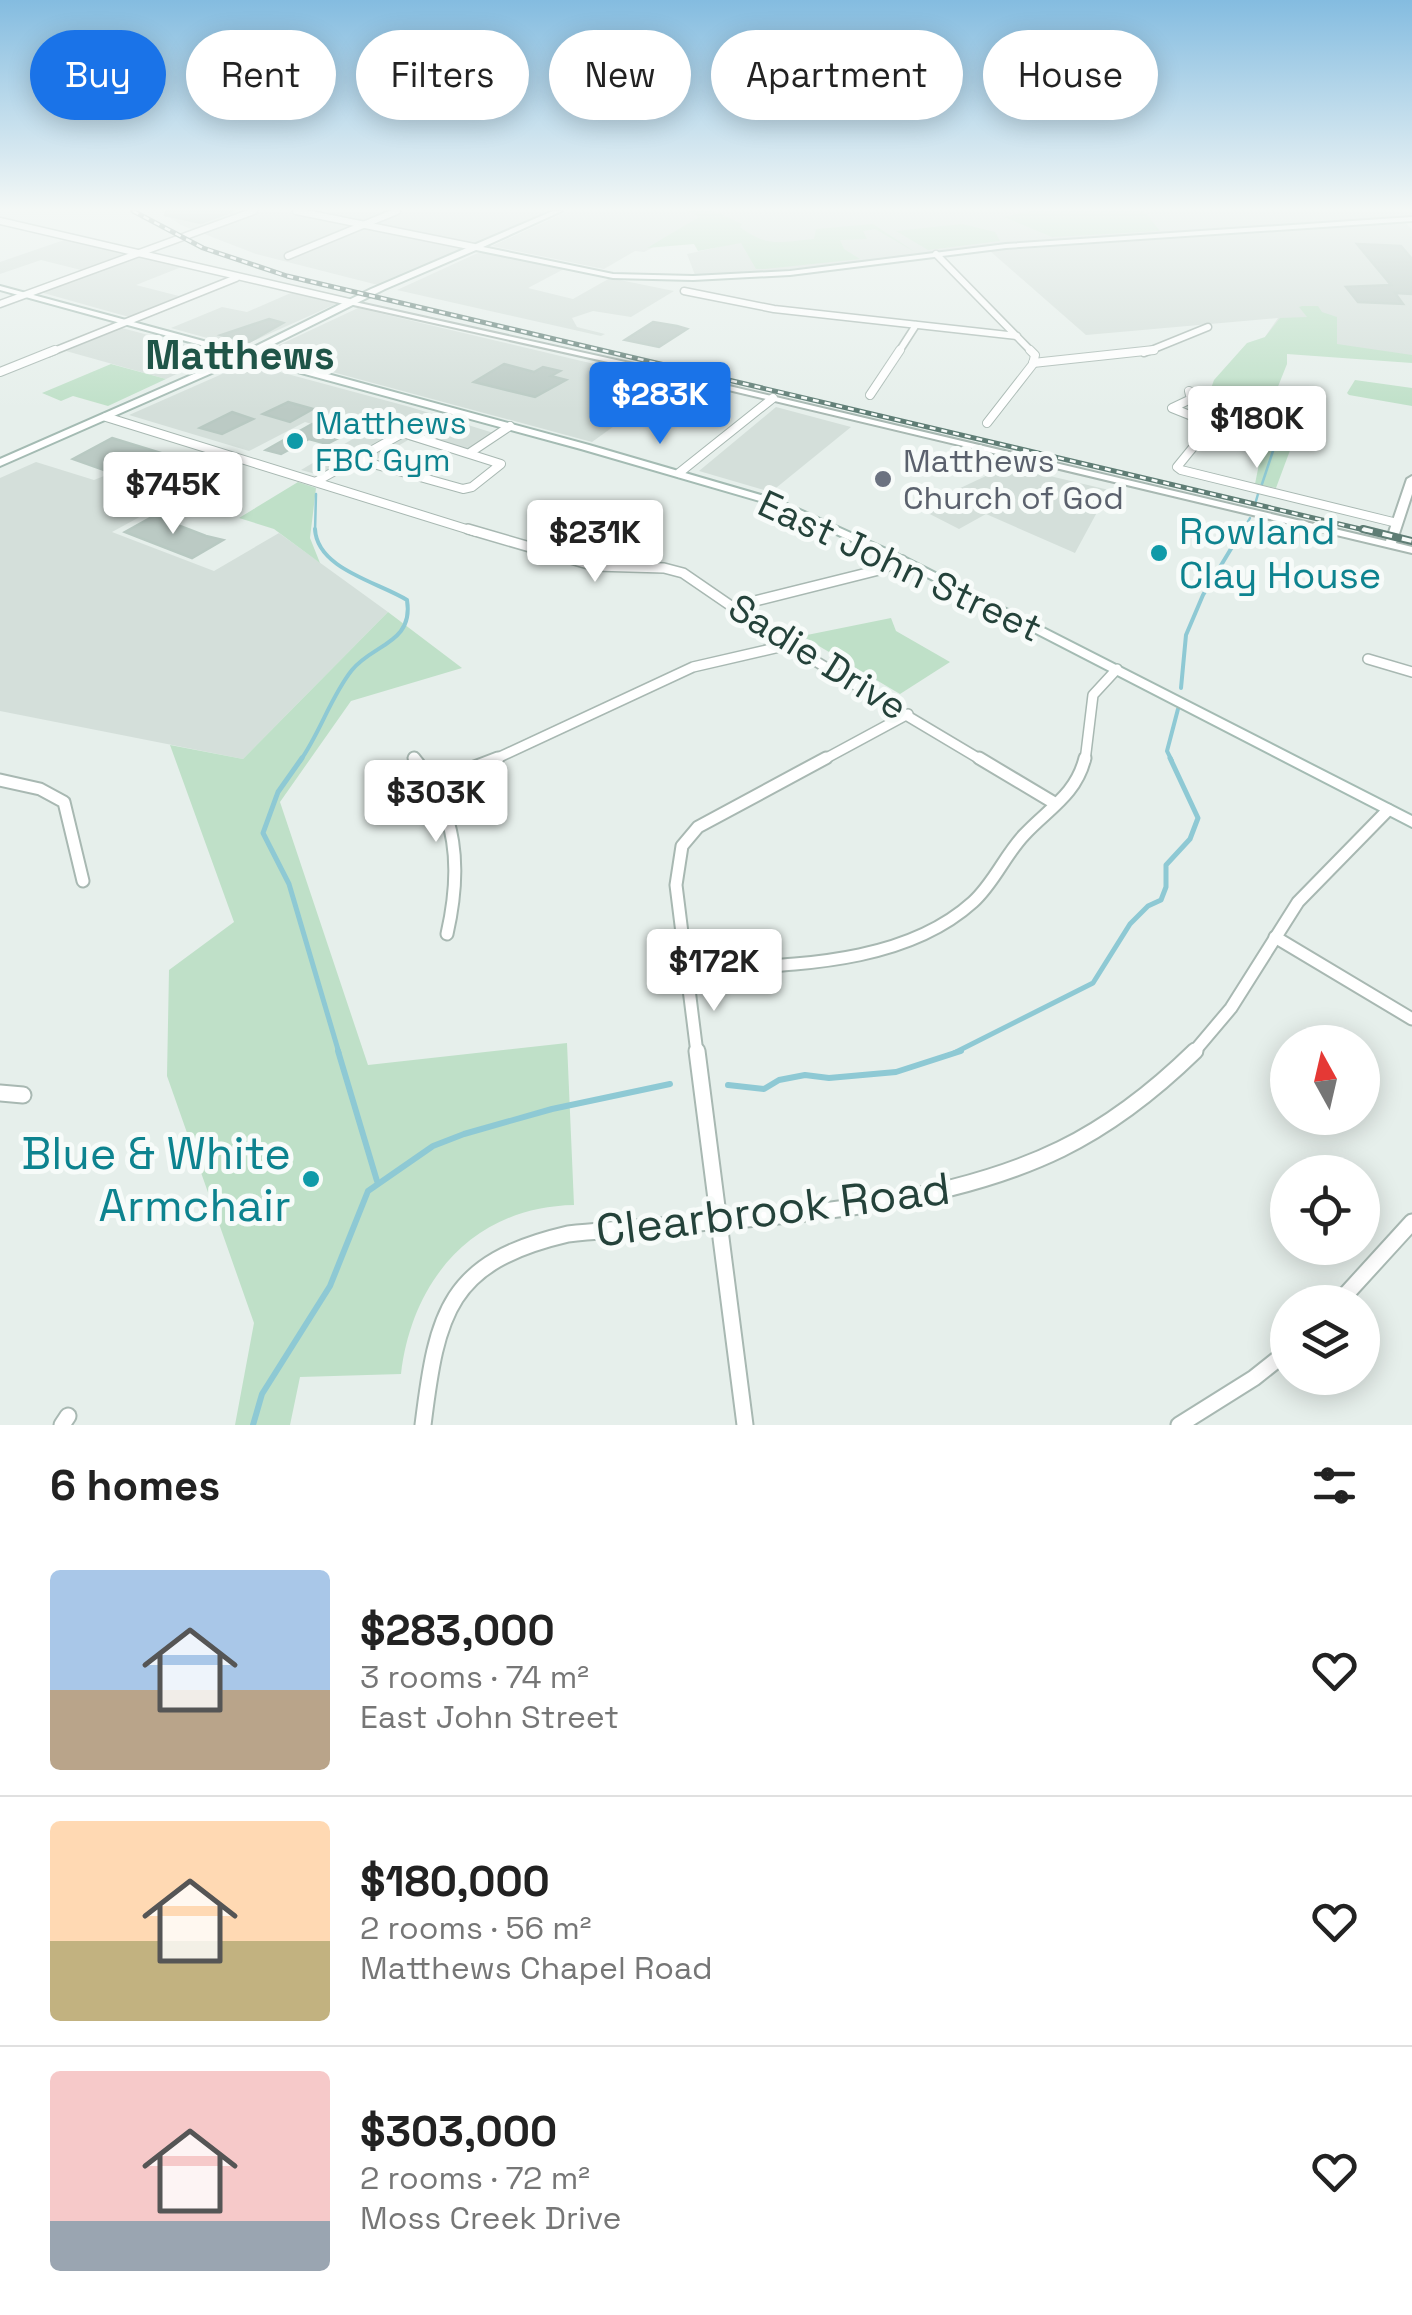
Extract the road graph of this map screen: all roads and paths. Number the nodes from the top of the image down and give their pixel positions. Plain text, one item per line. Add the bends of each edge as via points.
1 (71, 278) edge
2 (237, 278) edge
3 (240, 278) edge
4 (409, 278) edge
5 (959, 278) edge
6 (0, 288) edge
7 (684, 291) dead end
8 (24, 295) junction
9 (352, 303) junction
10 (0, 304) edge
11 (126, 322) junction
12 (916, 325) junction
13 (1208, 327) dead end
14 (1017, 336) junction
15 (242, 354) junction
16 (1033, 362) junction
17 (0, 372) edge
18 (1189, 391) dead end
19 (870, 395) dead end
20 (773, 398) junction
21 (106, 417) junction
22 (987, 422) dead end
23 (510, 426) junction
24 (471, 452) junction
25 (620, 457) joint
26 (358, 460) junction
27 (0, 463) edge
28 (679, 473) junction
29 (1412, 478) edge
30 (317, 482) junction
31 (1398, 523) junction
32 (1390, 545) junction
33 (1412, 550) edge
34 (902, 560) junction
35 (736, 606) junction
36 (788, 644) junction
37 (1368, 659) dead end
38 (1117, 670) junction
39 (1412, 672) edge
40 (908, 714) junction
41 (414, 758) dead end
42 (0, 780) edge
43 (435, 782) junction
44 (1056, 804) junction
45 (1388, 810) junction
46 (1412, 822) edge
47 (83, 881) dead end
48 (447, 934) dead end
49 (1275, 936) junction
50 (686, 971) junction
51 (1412, 1019) edge
52 (0, 1093) edge
53 (23, 1095) dead end
54 (719, 1219) junction
55 (1412, 1222) edge
56 (1355, 1285) edge
57 (1270, 1366) edge
58 (423, 1425) edge
59 (746, 1425) edge
60 (1179, 1425) edge

1 - 8 street
2 - 11 street
3 - 9 street
4 - 9 main road
5 - 14 street
6 - 8 main road, East John Street
7 - 12 street
8 - 10 street
8 - 11 main road, East John Street
9 - 15 main road
9 - 20 street
11 - 15 main road, East John Street
11 - 17 street
12 - 14 street
12 - 19 street
13 - 16 street via 1150,352
14 - 16 street via 1035,355
15 - 21 main road
15 - 23 main road, East John Street
16 - 22 street
18 - 31 street via 1190,399 1172,408 1212,424 1181,470
20 - 28 street
20 - 32 street
21 - 27 main road
21 - 30 street, Sadie Drive
23 - 24 street
23 - 25 main road, East John Street
24 - 26 street via 403,433
24 - 26 street via 501,464 463,490
25 - 28 main road, East John Street
26 - 30 street
28 - 34 main road, East John Street via 774,502
29 - 31 street
30 - 35 street, Sadie Drive via 564,559 683,573
31 - 32 street
32 - 33 street
34 - 35 street
34 - 38 main road, East John Street
35 - 36 street, Sadie Drive
36 - 40 street, Sadie Drive
36 - 43 street via 693,666 522,750
37 - 39 street
38 - 44 street via 1091,695 1083,768
38 - 45 main road, East John Street
40 - 44 street, Sadie Drive
40 - 50 street via 708,820 684,840 674,868
41 - 43 street
42 - 47 street via 64,802
43 - 48 street via 456,842 458,876
44 - 50 street via 974,901 926,932 836,957
45 - 46 main road, East John Street
45 - 49 street, Clearbrook Road via 1314,884
49 - 51 street
49 - 54 street, Clearbrook Road via 1204,1043 1147,1096 1067,1148 947,1191
50 - 54 street
52 - 53 street
54 - 58 street, Clearbrook Road via 568,1234 503,1252 472,1276 440,1321
54 - 59 street
55 - 56 street
57 - 60 street

